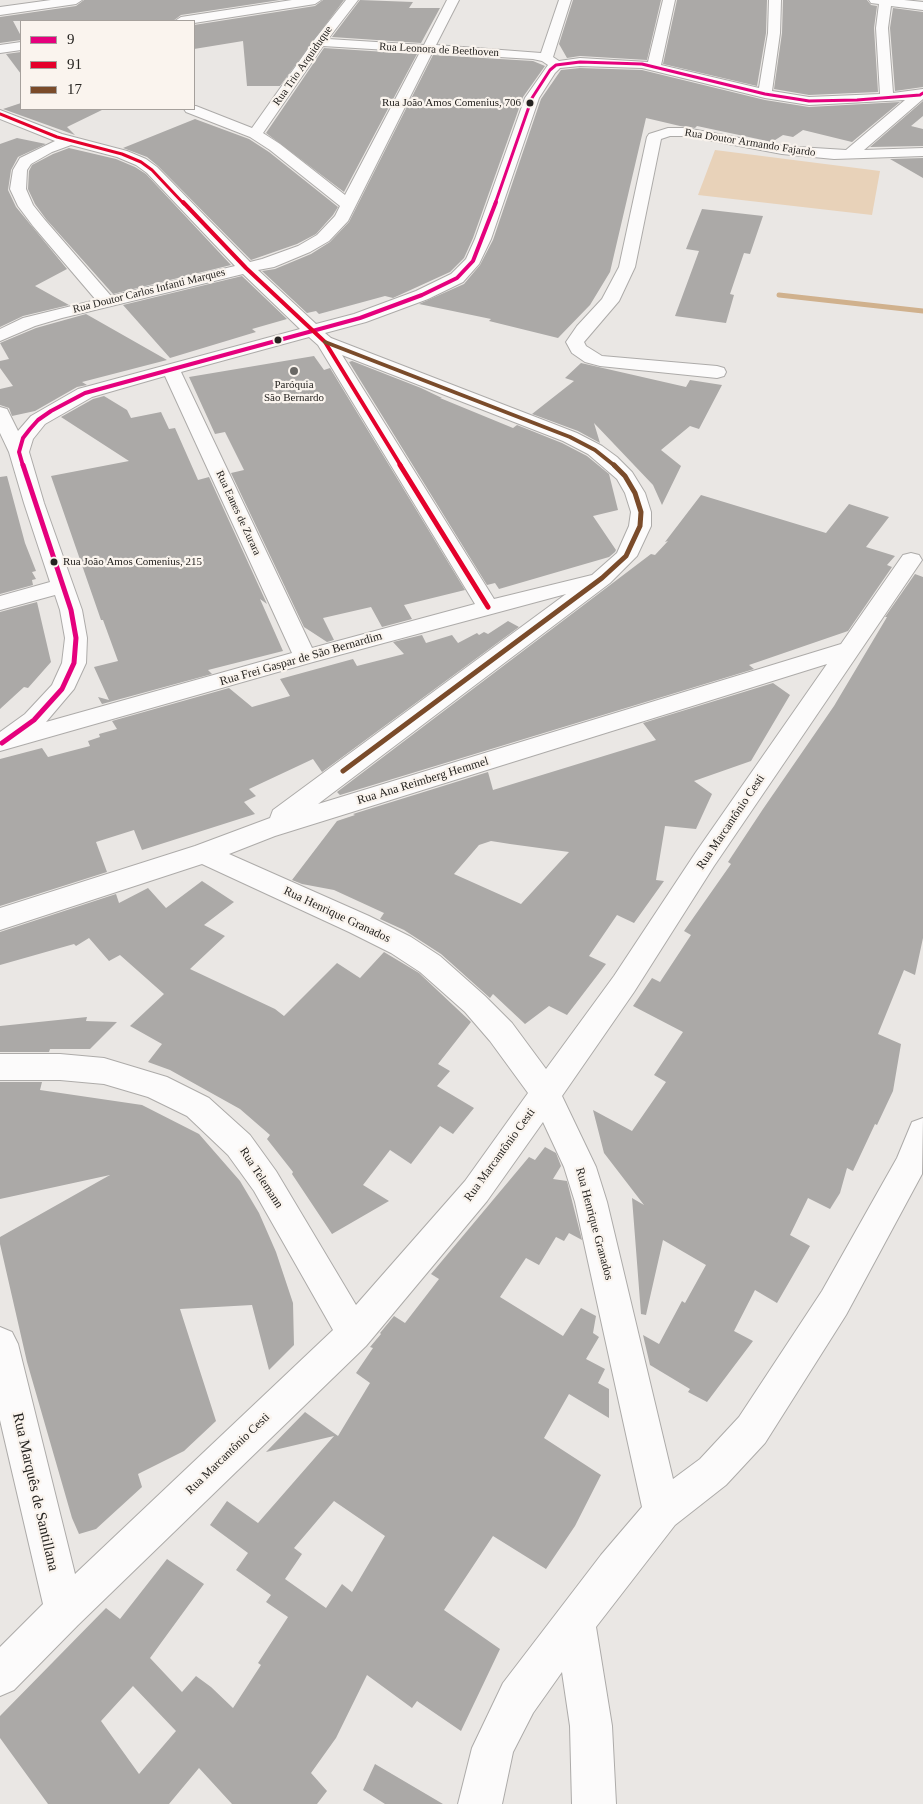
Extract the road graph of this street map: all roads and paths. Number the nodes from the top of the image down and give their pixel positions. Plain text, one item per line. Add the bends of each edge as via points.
1 (76, 0) edge
2 (315, 0) edge
3 (352, 0) edge
4 (453, 0) edge
5 (565, 0) edge
6 (669, 0) edge
7 (775, 0) edge
8 (880, 1) edge
9 (923, 6) edge
10 (0, 11) edge
11 (187, 20) edge
12 (319, 42) junction
13 (20, 46) edge
14 (0, 49) edge
15 (428, 49) junction
16 (551, 61) junction
17 (654, 66) junction
18 (765, 94) junction
19 (921, 94) edge
20 (887, 98) junction
21 (194, 110) edge
22 (0, 114) edge
23 (255, 134) junction
24 (70, 141) junction
25 (923, 152) edge
26 (849, 155) junction
27 (348, 205) junction
28 (246, 268) junction
29 (106, 301) junction
30 (0, 336) edge
31 (320, 337) junction
32 (171, 370) junction
33 (717, 372) dead end
34 (0, 413) edge
35 (18, 452) junction
36 (911, 560) dead end
37 (602, 578) junction
38 (63, 586) junction
39 (0, 603) edge
40 (488, 607) junction
41 (848, 650) junction
42 (305, 657) junction
43 (1, 743) edge
44 (266, 829) junction
45 (204, 854) junction
46 (0, 919) edge
47 (0, 1067) edge
48 (545, 1093) junction
49 (923, 1132) edge
50 (354, 1334) junction
51 (0, 1344) edge
52 (662, 1512) junction
53 (64, 1611) junction
54 (575, 1621) junction
55 (0, 1676) edge
56 (480, 1804) edge
57 (594, 1804) edge

1 - 10 street
2 - 11 street
3 - 12 street, Rua Trio Arquiduque
4 - 15 street, Rua Doutor Carlos Infanti Marques
5 - 16 street via 546,51
6 - 17 street
7 - 18 street
8 - 9 street
8 - 20 street
12 - 15 street, Rua Leonora de Beethoven
12 - 23 street, Rua Trio Arquiduque
13 - 14 street
15 - 16 street, Rua Leonora de Beethoven via 533,55
15 - 27 street, Rua Doutor Carlos Infanti Marques
16 - 17 street, Rua Leonora de Beethoven
16 - 31 street via 550,70 532,98 486,233 466,270 422,295
17 - 18 street, Rua Leonora de Beethoven
18 - 20 street, Rua Leonora de Beethoven via 823,102
19 - 20 street, Rua Leonora de Beethoven
19 - 26 street
21 - 23 street
22 - 24 street
23 - 27 street
24 - 28 street via 141,162
24 - 29 street via 25,161 20,170 18,189 26,206
25 - 26 street, Rua Doutor Armando Fajardo
26 - 33 street, Rua Doutor Armando Fajardo via 782,150 686,132 668,132 654,137 627,267 610,300 578,337 576,347 600,361
27 - 28 street, Rua Doutor Carlos Infanti Marques via 335,228 304,250
28 - 29 street, Rua Doutor Carlos Infanti Marques
28 - 31 street
29 - 30 street, Rua Doutor Carlos Infanti Marques via 29,322
31 - 32 street
31 - 37 street via 570,437 610,461 625,476 641,512 640,526 626,556
31 - 40 street
32 - 35 street via 104,387 64,402 38,420 23,438
32 - 42 street, Rua Eanes de Zurara
34 - 35 street
35 - 38 street
36 - 41 street, Rua Marcantônio Cesti
37 - 40 street, Rua Frei Gaspar de São Bernardim
37 - 44 street
38 - 39 street
38 - 43 street via 76,638 74,664 62,689 34,720
40 - 42 street, Rua Frei Gaspar de São Bernardim
41 - 44 street, Rua Ana Reimberg Hemmel
41 - 48 street, Rua Marcantônio Cesti via 624,984
42 - 43 street, Rua Frei Gaspar de São Bernardim
44 - 45 street, Rua Ana Reimberg Hemmel
45 - 46 street, Rua Ana Reimberg Hemmel
45 - 48 street, Rua Henrique Granados via 359,924 430,964 501,1032
47 - 50 street, Rua Telemann via 104,1071 156,1086 198,1108 239,1144 265,1180
48 - 50 street, Rua Marcantônio Cesti via 476,1191
48 - 52 street, Rua Henrique Granados via 580,1167 591,1202
49 - 52 street via 911,1164 834,1303 752,1430 713,1472
50 - 53 street, Rua Marcantônio Cesti
51 - 53 street, Rua Marquês de Santillana
52 - 54 street
53 - 55 street, Rua Marcantônio Cesti
54 - 56 street via 518,1698 493,1748
54 - 57 street via 591,1726

